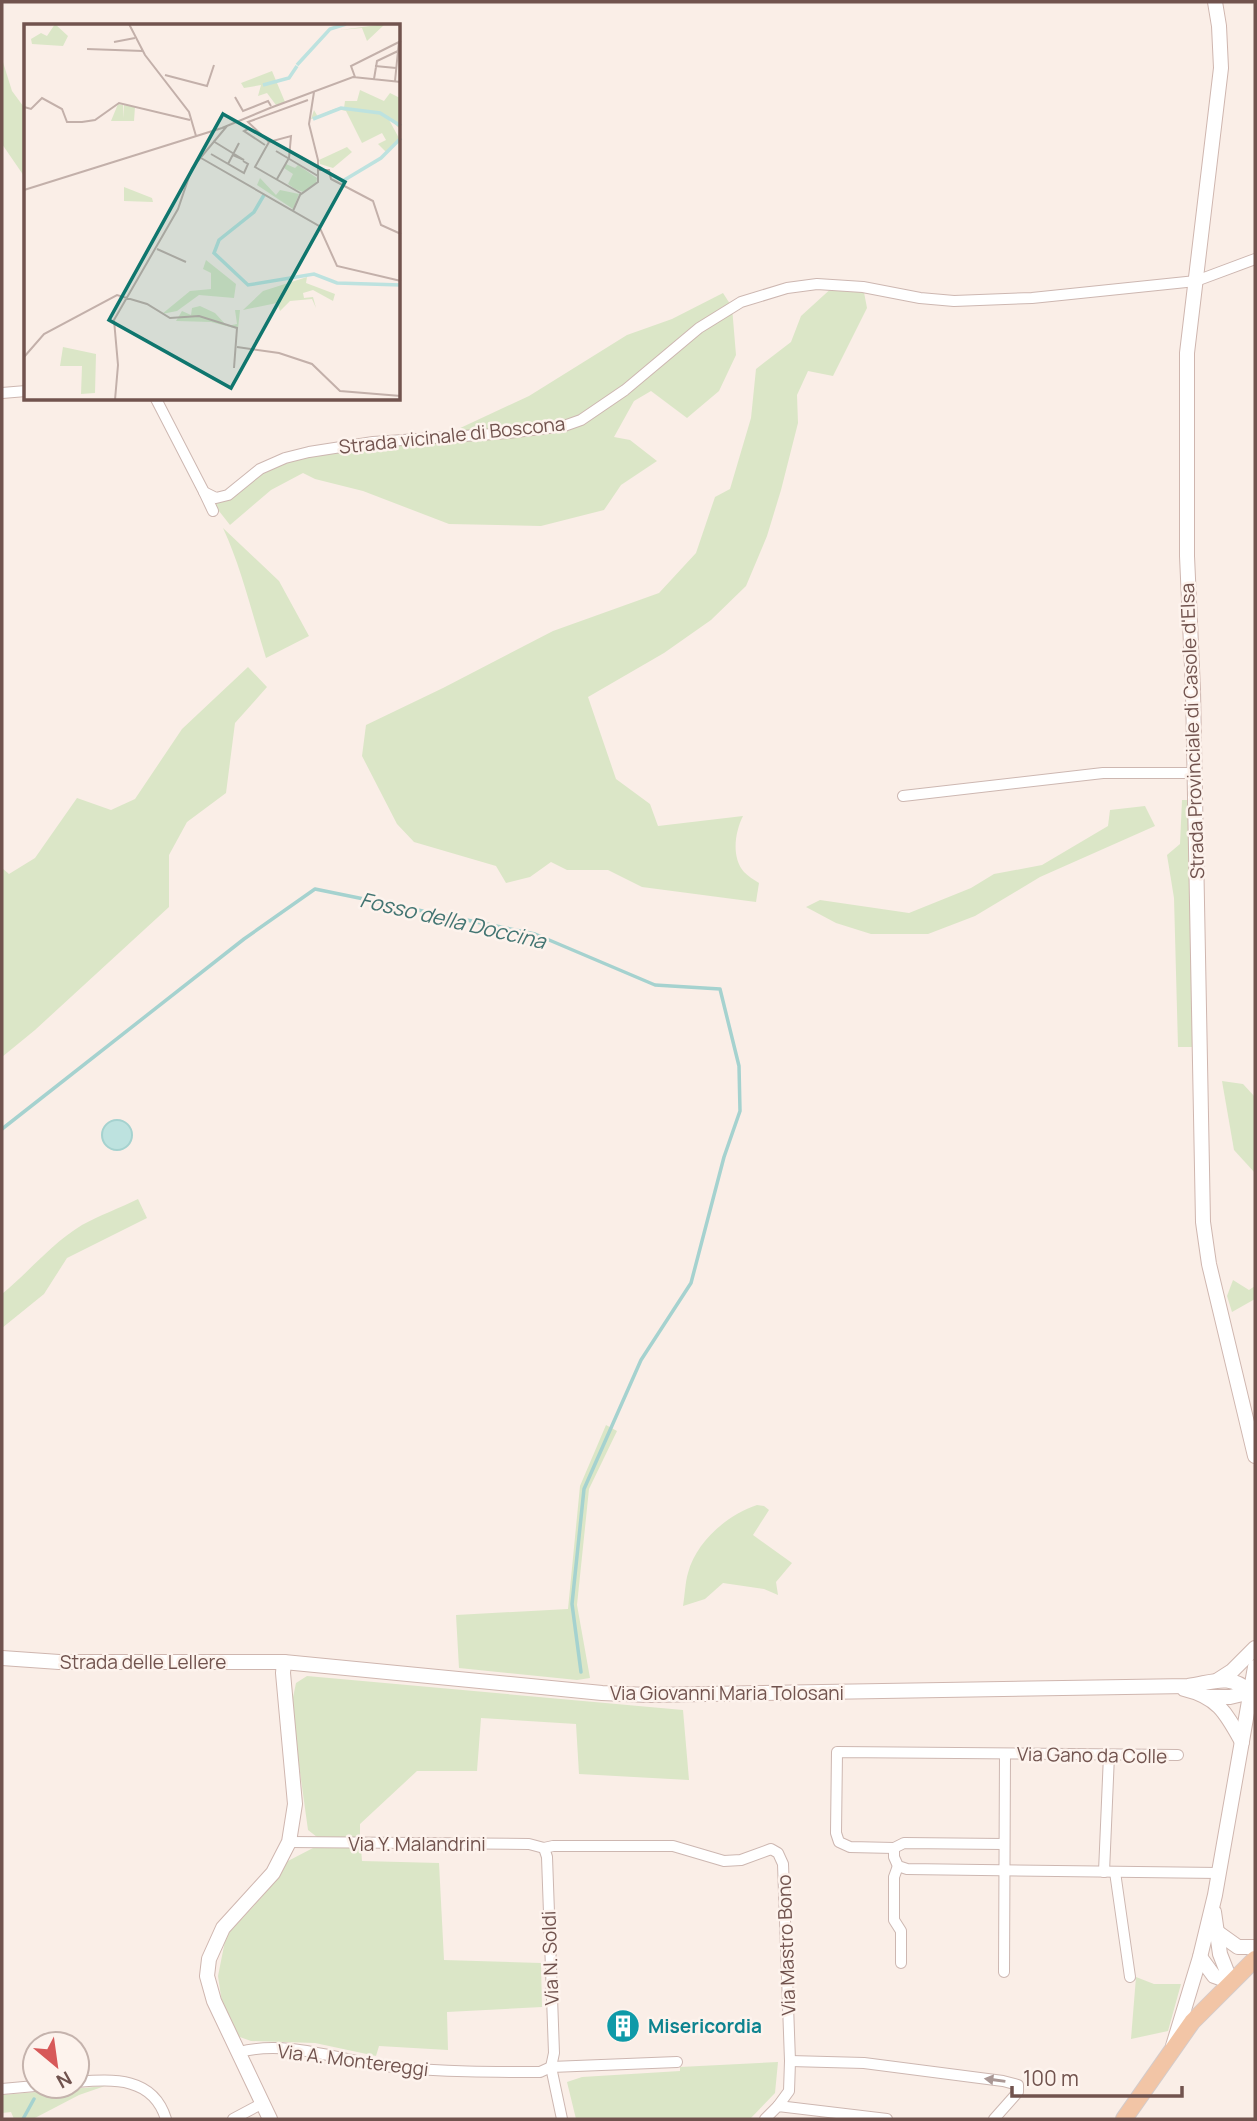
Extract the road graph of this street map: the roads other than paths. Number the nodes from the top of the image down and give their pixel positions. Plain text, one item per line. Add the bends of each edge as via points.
1 (1215, 2) edge
2 (1255, 259) edge
3 (1196, 281) junction
4 (24, 391) edge
5 (2, 393) edge
6 (157, 401) edge
7 (204, 492) junction
8 (213, 511) dead end
9 (1194, 773) junction
10 (903, 796) dead end
11 (1255, 1456) edge
12 (1255, 1648) edge
13 (2, 1658) edge
14 (284, 1662) junction
15 (1255, 1667) edge
16 (1217, 1680) junction
17 (1172, 1686) junction
18 (1251, 1692) junction
19 (1208, 1697) junction
20 (1242, 1742) junction
21 (1005, 1754) junction
22 (1109, 1755) junction
23 (1178, 1755) dead end
24 (289, 1842) junction
25 (1004, 1844) junction
26 (544, 1848) junction
27 (894, 1848) junction
28 (898, 1866) junction
29 (1004, 1870) junction
30 (1110, 1872) junction
31 (1219, 1874) junction
32 (1215, 1895) junction
33 (1217, 1932) junction
34 (1255, 1947) edge
35 (1200, 1957) junction
36 (1255, 1959) edge
37 (901, 1963) dead end
38 (1004, 1972) dead end
39 (1130, 1977) dead end
40 (1231, 1982) junction
41 (1172, 2051) junction
42 (239, 2052) junction
43 (677, 2062) dead end
44 (790, 2062) junction
45 (551, 2067) junction
46 (91, 2082) edge
47 (21, 2087) edge
48 (2, 2089) edge
49 (263, 2103) junction
50 (778, 2106) junction
51 (166, 2119) edge
52 (233, 2119) edge
53 (270, 2119) edge
54 (562, 2119) edge
55 (765, 2119) edge
56 (887, 2119) edge
57 (994, 2119) edge
58 (1124, 2119) edge

1 - 3 main road, Strada Provinciale di Casole d'Elsa via 1221,68
2 - 3 street, Strada vicinale di Boscona
3 - 7 street, Strada vicinale di Boscona via 954,301 863,287 800,285 741,302 699,328 625,390 564,426 347,444 285,458 260,470 228,495 216,498
3 - 9 main road, Strada Provinciale di Casole d'Elsa via 1186,401
4 - 5 street
6 - 7 street
7 - 8 street
9 - 10 street via 1103,773
9 - 11 main road, Strada Provinciale di Casole d'Elsa via 1203,1222
12 - 16 main road, Via Giovanni Maria Tolosani
13 - 14 main road, Strada delle Lellere
14 - 17 main road, Via Giovanni Maria Tolosani via 648,1695
14 - 24 main road via 295,1804
15 - 18 main road
16 - 17 main road, Via Giovanni Maria Tolosani
16 - 18 main road, Via Giovanni Maria Tolosani via 1237,1682
17 - 19 main road, Via Giovanni Maria Tolosani
18 - 19 main road, Via Giovanni Maria Tolosani
18 - 20 main road
19 - 20 main road via 1221,1708
20 - 31 main road
21 - 22 street, Via Gano da Colle
21 - 25 street, Via Gano da Colle
21 - 27 street, Via Gano da Colle via 837,1752 839,1842 850,1847
22 - 23 street, Via Gano da Colle
22 - 30 street
24 - 26 street, Via Y. Malandrini via 529,1844
24 - 42 main road via 273,1873 223,1928 209,1959 207,1976 214,2001
25 - 27 street via 910,1843
25 - 29 street, Via Gano da Colle
26 - 44 street, Via Mastro Bono via 673,1846 724,1861 771,1849 778,1853 783,1864
26 - 45 street, Via N. Soldi
27 - 28 street
28 - 29 street
28 - 37 street via 894,1920 901,1931
29 - 30 street
29 - 38 street, Via Gano da Colle
30 - 31 street
30 - 39 street
31 - 32 main road
32 - 33 main road
32 - 35 main road
33 - 34 main road via 1238,1947
33 - 40 main road
35 - 40 main road via 1214,1976
35 - 41 main road
36 - 40 main road
40 - 41 main road via 1201,2011
41 - 58 main road
42 - 45 street, Via A. Montereggi via 309,2050 386,2066 433,2070 540,2072
42 - 49 main road
43 - 45 street, Via A. Montereggi
44 - 50 street, Via Mastro Bono via 789,2091
57 -> 44 street via 1018,2092 1018,2085 873,2064
45 - 54 street, Via N. Soldi
46 - 51 street via 139,2085 157,2100
47 - 48 street
49 - 52 street
49 - 53 main road
50 - 55 street
50 - 56 street

